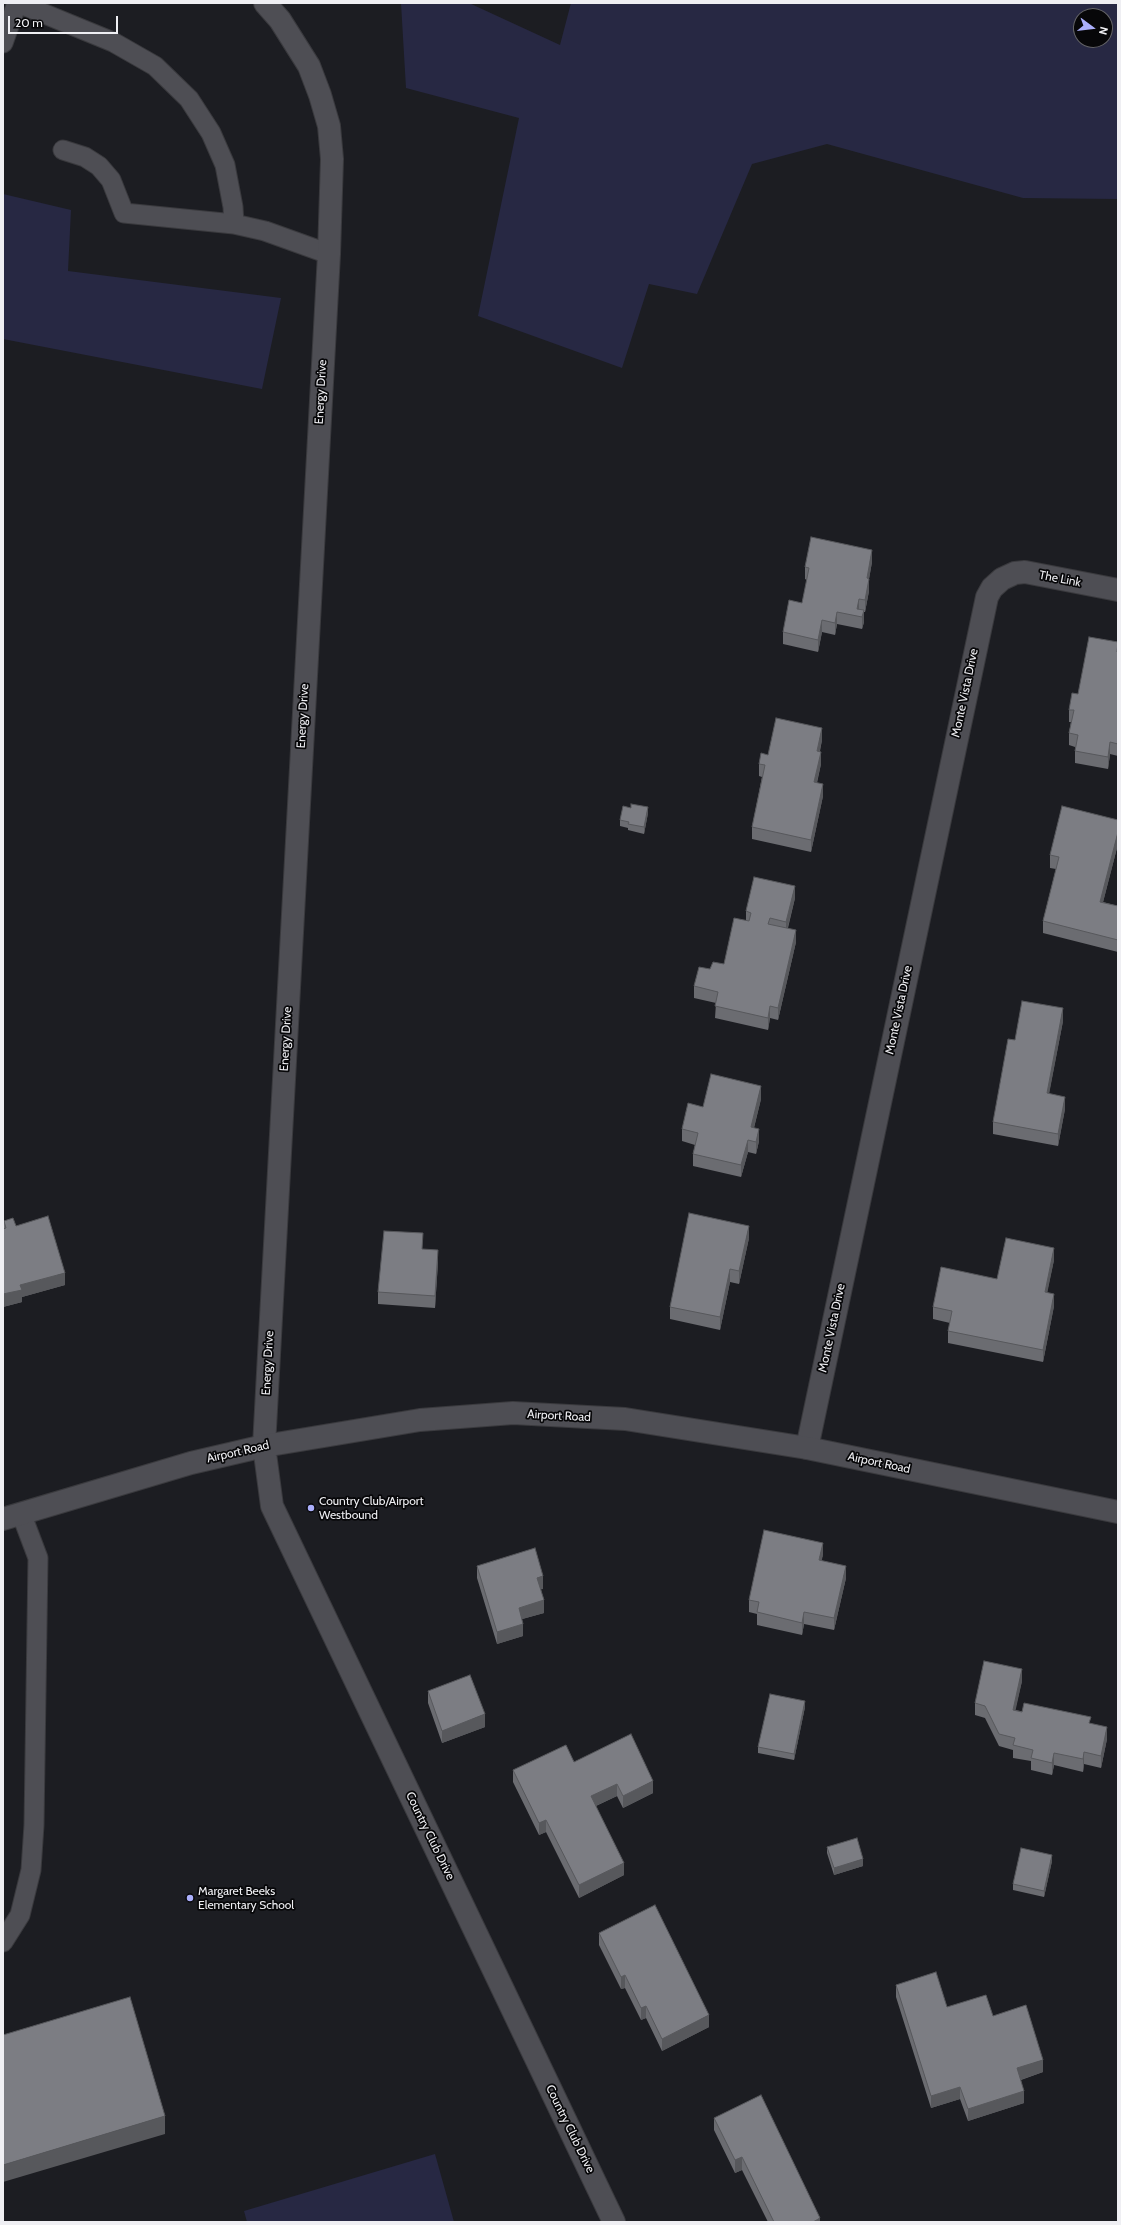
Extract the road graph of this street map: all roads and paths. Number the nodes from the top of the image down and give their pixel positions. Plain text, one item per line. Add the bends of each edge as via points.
1 (18, 3) edge
2 (265, 3) edge
3 (3, 43) edge
4 (63, 150) dead end
5 (234, 224) junction
6 (329, 254) junction
7 (1002, 579) joint
8 (1118, 590) edge
9 (264, 1446) junction
10 (807, 1448) junction
11 (1118, 1512) edge
12 (12, 1516) edge
13 (3, 1942) edge
14 (614, 2222) edge

1 - 3 lane
1 - 5 lane via 113,42 155,66 189,99 211,133 225,165
2 - 6 street, Energy Drive via 280,20 309,66 328,126 332,159
4 - 5 lane via 85,157 99,166 111,180 124,213
5 - 6 lane via 264,231
6 - 9 street, Energy Drive
7 - 8 street, The Link via 1025,572
7 - 10 street, Monte Vista Drive via 992,588 983,608
9 - 10 street, Airport Road via 420,1420 513,1414 625,1419
9 - 12 street, Airport Road via 191,1463
9 - 14 street, Country Club Drive via 272,1506
10 - 11 street, Airport Road
12 - 13 lane via 38,1558 34,1825 31,1870 20,1915

